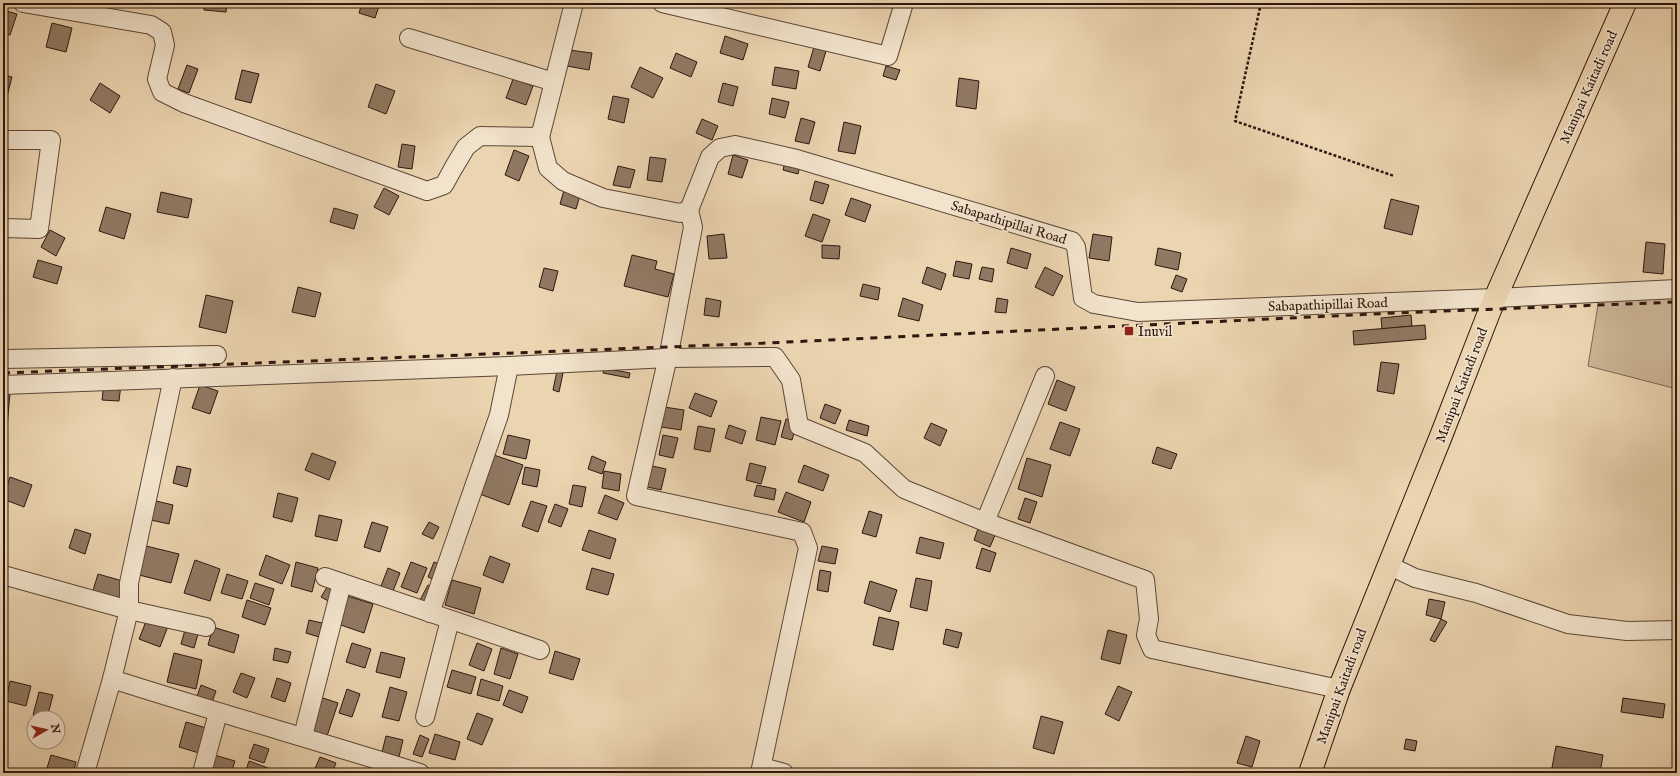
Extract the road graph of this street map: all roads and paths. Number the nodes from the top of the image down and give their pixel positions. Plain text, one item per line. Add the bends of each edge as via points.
1 (23, 3) edge
2 (574, 3) edge
3 (662, 3) edge
4 (904, 3) edge
5 (1261, 3) edge
6 (1625, 3) edge
7 (409, 38) dead end
8 (554, 82) junction
9 (540, 137) junction
10 (3, 140) edge
11 (1394, 176) dead end
12 (689, 210) junction
13 (3, 228) edge
14 (1677, 289) edge
15 (1495, 298) junction
16 (217, 355) dead end
17 (668, 358) junction
18 (3, 359) edge
19 (509, 366) junction
20 (1045, 376) dead end
21 (173, 378) junction
22 (3, 385) edge
23 (985, 522) junction
24 (1388, 565) junction
25 (3, 575) edge
26 (325, 577) dead end
27 (342, 583) junction
28 (130, 610) junction
29 (430, 613) junction
30 (450, 620) junction
31 (206, 627) dead end
32 (1677, 630) edge
33 (540, 650) dead end
34 (112, 679) junction
35 (1339, 689) junction
36 (218, 713) junction
37 (426, 717) dead end
38 (303, 736) junction
39 (761, 770) edge
40 (85, 773) edge
41 (202, 773) edge
42 (420, 773) edge
43 (784, 773) edge
44 (1310, 773) edge

1 - 9 street via 151,25 162,32 165,45 157,79 162,92 184,103 427,191 444,185 466,147 480,136
2 - 8 street
3 - 4 street via 888,56
5 - 11 path via 1235,120
6 - 15 main road, Manipai Kaitadi road
7 - 8 street
8 - 9 street
9 - 12 street via 548,168 563,181 603,198 680,213
10 - 13 street via 51,140 39,229
12 - 15 street, Sabapathipillai Road via 710,157 720,148 735,145 797,159 1072,241 1076,247 1083,298 1094,304 1138,312
12 - 17 street via 693,228
14 - 15 street, Sabapathipillai Road
15 - 24 main road, Manipai Kaitadi road
16 - 18 street
17 - 19 street
17 - 23 street via 775,357 791,380 799,426 865,453 904,489
17 - 39 street via 636,496 802,532 808,548
19 - 21 street
19 - 29 street via 499,415
20 - 23 street
21 - 22 street
21 - 28 street via 129,583
23 - 35 street via 1145,580 1149,619 1146,635 1152,649
24 - 32 street via 1415,578 1476,593 1568,624 1626,631
24 - 35 main road, Manipai Kaitadi road
25 - 28 street
26 - 27 street
27 - 29 street
27 - 38 street
28 - 31 street
28 - 34 street
29 - 30 street
30 - 33 street
30 - 37 street
34 - 36 street
34 - 40 street
35 - 44 main road, Manipai Kaitadi road
36 - 38 street
36 - 41 street
38 - 42 street
39 - 43 street

